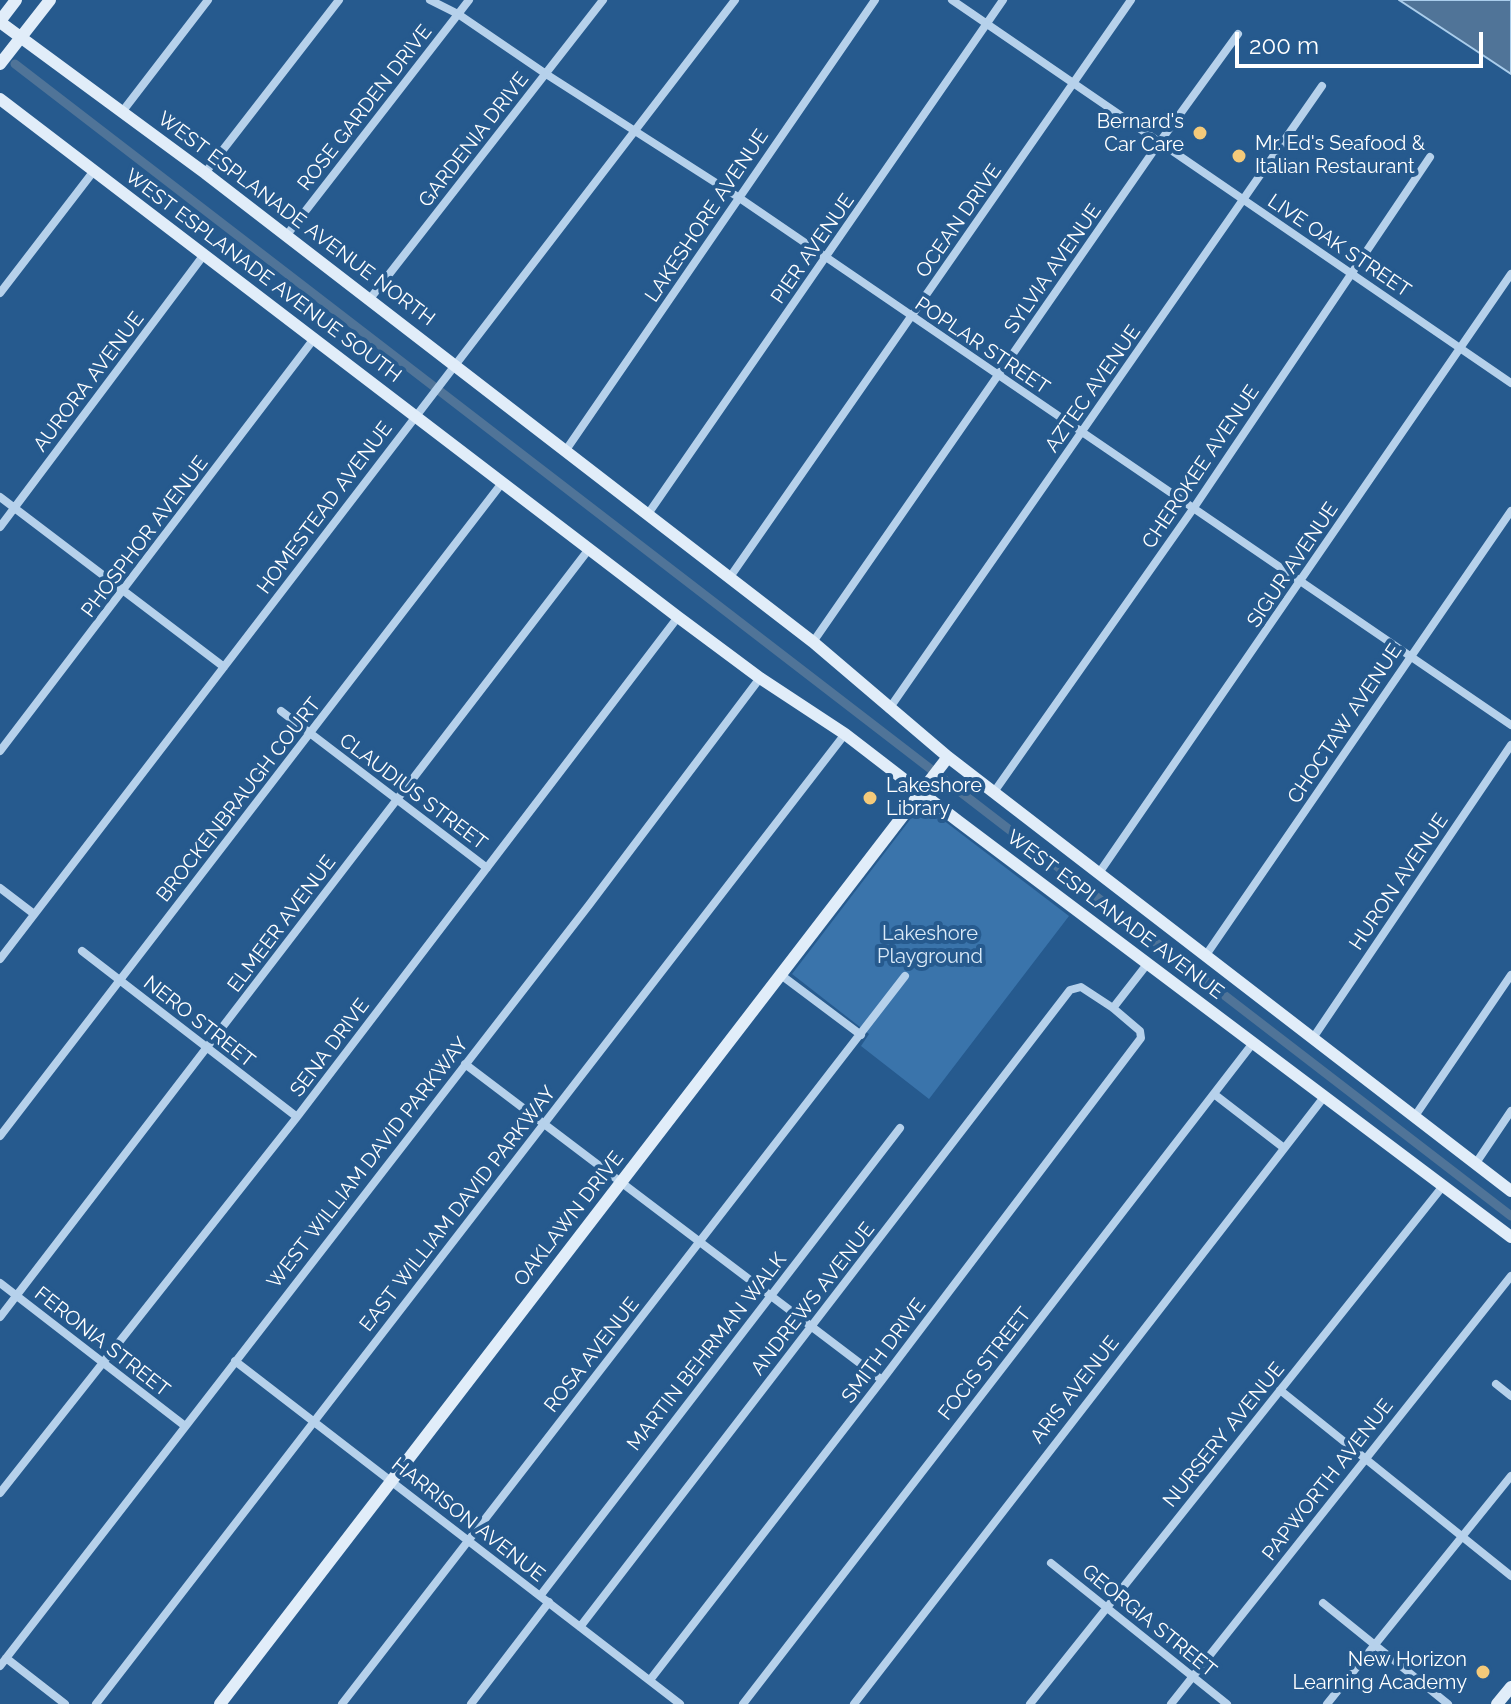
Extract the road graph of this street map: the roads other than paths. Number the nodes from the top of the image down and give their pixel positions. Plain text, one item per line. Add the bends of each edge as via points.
1 (16, 0) edge
2 (50, 0) edge
3 (208, 0) edge
4 (339, 0) edge
5 (430, 0) edge
6 (469, 0) edge
7 (603, 0) edge
8 (735, 0) edge
9 (875, 0) edge
10 (952, 0) edge
11 (1003, 0) edge
12 (1131, 0) edge
13 (458, 14) junction
14 (0, 22) edge
15 (986, 24) junction
16 (1238, 34) dead end
17 (20, 38) junction
18 (0, 64) edge
19 (546, 74) junction
20 (1074, 84) junction
21 (1322, 86) dead end
22 (0, 99) edge
23 (122, 112) junction
24 (635, 131) junction
25 (1159, 143) junction
26 (1430, 157) dead end
27 (93, 172) junction
28 (205, 173) junction
29 (738, 197) junction
30 (1244, 201) junction
31 (286, 236) junction
32 (203, 256) junction
33 (827, 258) junction
34 (1351, 274) junction
35 (1511, 274) edge
36 (0, 293) edge
37 (369, 300) junction
38 (912, 317) junction
39 (313, 340) junction
40 (1460, 348) junction
41 (455, 366) junction
42 (998, 376) junction
43 (1511, 383) edge
44 (415, 416) junction
45 (1081, 433) junction
46 (566, 450) junction
47 (502, 483) junction
48 (0, 497) edge
49 (15, 508) junction
50 (1193, 509) junction
51 (1511, 511) edge
52 (648, 514) junction
53 (0, 527) edge
54 (589, 549) junction
55 (730, 577) junction
56 (1301, 582) junction
57 (124, 591) junction
58 (678, 617) junction
59 (813, 642) junction
60 (1411, 657) junction
61 (224, 667) junction
62 (760, 678) junction
63 (889, 709) junction
64 (281, 711) dead end
65 (1511, 725) edge
66 (311, 734) junction
67 (845, 734) junction
68 (1511, 745) edge
69 (0, 751) edge
70 (946, 760) junction
71 (925, 788) junction
72 (994, 792) junction
73 (397, 799) junction
74 (487, 868) junction
75 (1099, 873) junction
76 (0, 888) edge
77 (34, 914) junction
78 (82, 951) dead end
79 (1206, 955) junction
80 (0, 959) edge
81 (1148, 963) junction
82 (781, 975) junction
83 (1511, 975) edge
84 (905, 976) dead end
85 (119, 980) junction
86 (1113, 1008) junction
87 (861, 1035) junction
88 (1313, 1038) junction
89 (1253, 1043) junction
90 (207, 1048) junction
91 (465, 1064) junction
92 (1214, 1094) junction
93 (1324, 1097) junction
94 (1511, 1111) edge
95 (1415, 1116) junction
96 (297, 1117) junction
97 (544, 1123) junction
98 (900, 1128) dead end
99 (0, 1136) edge
100 (1284, 1148) junction
101 (1476, 1163) junction
102 (623, 1182) junction
103 (1443, 1186) junction
104 (1511, 1191) edge
105 (1511, 1237) edge
106 (700, 1240) junction
107 (1511, 1276) edge
108 (0, 1283) edge
109 (771, 1295) junction
110 (16, 1296) junction
111 (0, 1317) edge
112 (812, 1327) junction
113 (235, 1361) junction
114 (102, 1362) junction
115 (882, 1380) junction
116 (1496, 1384) dead end
117 (1280, 1390) junction
118 (1511, 1396) edge
119 (314, 1421) junction
120 (185, 1426) junction
121 (1365, 1459) junction
122 (1511, 1476) edge
123 (392, 1482) junction
124 (0, 1493) edge
125 (1462, 1537) junction
126 (468, 1541) junction
127 (1051, 1563) dead end
128 (1511, 1576) edge
129 (540, 1596) junction
130 (549, 1602) junction
131 (1323, 1603) dead end
132 (1107, 1607) junction
133 (580, 1627) junction
134 (1374, 1646) junction
135 (3, 1662) edge
136 (1193, 1677) junction
137 (650, 1680) junction
138 (1511, 1687) edge
139 (65, 1704) edge
140 (96, 1704) edge
141 (220, 1704) edge
142 (342, 1704) edge
143 (471, 1704) edge
144 (680, 1704) edge
145 (743, 1704) edge
146 (854, 1704) edge
147 (1030, 1704) edge
148 (1171, 1704) edge
149 (1227, 1704) edge
150 (1327, 1704) edge
151 (1448, 1704) edge
152 (1497, 1704) edge

1 - 14 main road
2 - 17 main road
3 - 23 street
4 - 28 street
5 - 13 street, POPLAR STREET
6 - 13 street, ROSE GARDEN DRIVE
7 - 19 street, GARDENIA DRIVE
8 - 24 street, HOMESTEAD AVENUE
9 - 29 street, LAKESHORE AVENUE
10 - 15 street, LIVE OAK STREET
11 - 15 street, PIER AVENUE
12 - 20 street, OCEAN DRIVE
13 - 19 street, POPLAR STREET
13 - 31 street, ROSE GARDEN DRIVE
14 - 17 main road, WEST ESPLANADE AVENUE NORTH
15 - 20 street, LIVE OAK STREET
15 - 33 street, PIER AVENUE
16 - 25 street, SYLVIA AVENUE
17 - 18 main road
17 - 23 main road, WEST ESPLANADE AVENUE NORTH
19 - 24 street, POPLAR STREET
19 - 37 street, GARDENIA DRIVE
20 - 25 street, LIVE OAK STREET
20 - 38 street, OCEAN DRIVE
21 - 30 street, AZTEC AVENUE
22 - 27 main road, WEST ESPLANADE AVENUE SOUTH
23 - 28 main road, WEST ESPLANADE AVENUE NORTH
24 - 29 street, POPLAR STREET
24 - 41 street, HOMESTEAD AVENUE
25 - 30 street, LIVE OAK STREET
25 - 42 street, SYLVIA AVENUE
26 - 34 street, CHEROKEE AVENUE
27 - 32 main road, WEST ESPLANADE AVENUE SOUTH
27 - 36 street
28 - 31 main road, WEST ESPLANADE AVENUE NORTH
29 - 33 street, POPLAR STREET
29 - 46 street, LAKESHORE AVENUE
30 - 34 street, LIVE OAK STREET
30 - 45 street, AZTEC AVENUE
31 - 37 main road, WEST ESPLANADE AVENUE NORTH
32 - 39 main road, WEST ESPLANADE AVENUE SOUTH
32 - 49 street, AURORA AVENUE
33 - 38 street, POPLAR STREET
33 - 52 street, PIER AVENUE
34 - 40 street, LIVE OAK STREET
34 - 50 street, CHEROKEE AVENUE
35 - 40 street, SIGUR AVENUE
37 - 41 main road, WEST ESPLANADE AVENUE NORTH
38 - 42 street, POPLAR STREET
38 - 55 street, OCEAN DRIVE
39 - 44 main road, WEST ESPLANADE AVENUE SOUTH
39 - 57 street, PHOSPHOR AVENUE
40 - 43 street, LIVE OAK STREET
40 - 56 street, SIGUR AVENUE
41 - 44 street, HOMESTEAD AVENUE
41 - 46 main road, WEST ESPLANADE AVENUE NORTH
42 - 45 street, POPLAR STREET
42 - 59 street, SYLVIA AVENUE
44 - 47 main road, WEST ESPLANADE AVENUE SOUTH
44 - 61 street, HOMESTEAD AVENUE
45 - 50 street, POPLAR STREET
45 - 63 street, AZTEC AVENUE
46 - 52 main road, WEST ESPLANADE AVENUE
47 - 54 main road, WEST ESPLANADE AVENUE
47 - 66 street, BROCKENBRAUGH COURT
48 - 49 street
49 - 53 street, AURORA AVENUE
49 - 57 street
50 - 56 street, POPLAR STREET
50 - 72 street, CHEROKEE AVENUE
51 - 60 street, CHOCTAW AVENUE
52 - 55 main road, WEST ESPLANADE AVENUE
54 - 58 main road, WEST ESPLANADE AVENUE
54 - 73 street, ELMEER AVENUE
55 - 59 main road, WEST ESPLANADE AVENUE
56 - 60 street, POPLAR STREET
56 - 75 street, SIGUR AVENUE
57 - 61 street
57 - 69 street, PHOSPHOR AVENUE
58 - 62 main road, WEST ESPLANADE AVENUE
58 - 74 street, SENA DRIVE
59 - 63 main road, WEST ESPLANADE AVENUE
60 - 65 street, POPLAR STREET
60 - 79 street, CHOCTAW AVENUE
61 - 77 street, HOMESTEAD AVENUE
62 - 67 main road, WEST ESPLANADE AVENUE
62 - 91 street, WEST WILLIAM DAVID PARKWAY
63 - 70 main road, WEST ESPLANADE AVENUE
64 - 66 street, CLAUDIUS STREET
66 - 73 street, CLAUDIUS STREET
66 - 85 street, BROCKENBRAUGH COURT
67 - 71 main road, WEST ESPLANADE AVENUE
67 - 97 street, EAST WILLIAM DAVID PARKWAY
68 - 88 street, HURON AVENUE
70 - 71 main road, OAKLAWN DRIVE
70 - 72 main road, WEST ESPLANADE AVENUE
71 - 81 main road, WEST ESPLANADE AVENUE
71 - 82 main road, OAKLAWN DRIVE
72 - 75 main road, WEST ESPLANADE AVENUE
73 - 74 street, CLAUDIUS STREET
73 - 90 street, ELMEER AVENUE
74 - 96 street, SENA DRIVE
75 - 79 main road, WEST ESPLANADE AVENUE
76 - 77 street
77 - 80 street, HOMESTEAD AVENUE
78 - 85 street, NERO STREET
79 - 88 main road, WEST ESPLANADE AVENUE
81 - 86 street
81 - 89 main road, WEST ESPLANADE AVENUE
82 - 87 street
82 - 102 main road, OAKLAWN DRIVE
83 - 95 street
84 - 87 street, ROSA AVENUE
85 - 90 street, NERO STREET
85 - 99 street, BROCKENBRAUGH COURT
86 - 112 street, ANDREWS AVENUE via 1081,987 1070,990
86 - 115 street, SMITH DRIVE via 1140,1031 1141,1038
87 - 106 street, ROSA AVENUE
88 - 95 main road, WEST ESPLANADE AVENUE
89 - 92 street, FOCIS STREET
89 - 93 main road, WEST ESPLANADE AVENUE
90 - 96 street, NERO STREET
90 - 110 street, ELMEER AVENUE
91 - 97 street
91 - 113 street, WEST WILLIAM DAVID PARKWAY
92 - 100 street
92 - 145 street, FOCIS STREET
93 - 100 street, ARIS AVENUE
93 - 103 main road, WEST ESPLANADE AVENUE
94 - 101 street
95 - 101 main road, WEST ESPLANADE AVENUE
96 - 114 street, SENA DRIVE
97 - 102 street
97 - 119 street, EAST WILLIAM DAVID PARKWAY
98 - 109 street, MARTIN BEHRMAN WALK
100 - 146 street, ARIS AVENUE
101 - 104 main road, WEST ESPLANADE AVENUE
102 - 106 street
102 - 123 main road, OAKLAWN DRIVE
103 - 105 main road, WEST ESPLANADE AVENUE
103 - 117 street, NURSERY AVENUE
106 - 109 street
106 - 126 street, ROSA AVENUE
107 - 121 street, PAPWORTH AVENUE
108 - 110 street, FERONIA STREET
109 - 112 street
109 - 129 street, MARTIN BEHRMAN WALK
110 - 111 street, ELMEER AVENUE
110 - 114 street, FERONIA STREET
112 - 115 street
112 - 133 street, ANDREWS AVENUE
113 - 119 street, HARRISON AVENUE
113 - 120 street, WEST WILLIAM DAVID PARKWAY
114 - 120 street, FERONIA STREET
114 - 124 street, SENA DRIVE
115 - 137 street, SMITH DRIVE
116 - 118 street
117 - 121 street
117 - 132 street, NURSERY AVENUE
119 - 123 street, HARRISON AVENUE
119 - 140 street, EAST WILLIAM DAVID PARKWAY
120 - 135 street, WEST WILLIAM DAVID PARKWAY
121 - 125 street
121 - 136 street, PAPWORTH AVENUE
122 - 125 street
123 - 126 street, HARRISON AVENUE
123 - 141 main road, OAKLAWN DRIVE
125 - 128 street
125 - 134 street
126 - 129 street, HARRISON AVENUE
126 - 142 street, ROSA AVENUE
127 - 132 street, GEORGIA STREET
129 - 130 street, HARRISON AVENUE
130 - 133 street, HARRISON AVENUE
130 - 143 street
131 - 134 street
132 - 136 street, GEORGIA STREET
132 - 147 street, NURSERY AVENUE
133 - 137 street, HARRISON AVENUE
134 - 150 street
134 - 151 street
135 - 139 street
136 - 148 street, PAPWORTH AVENUE
136 - 149 street, GEORGIA STREET
137 - 144 street, HARRISON AVENUE
138 - 152 main road

